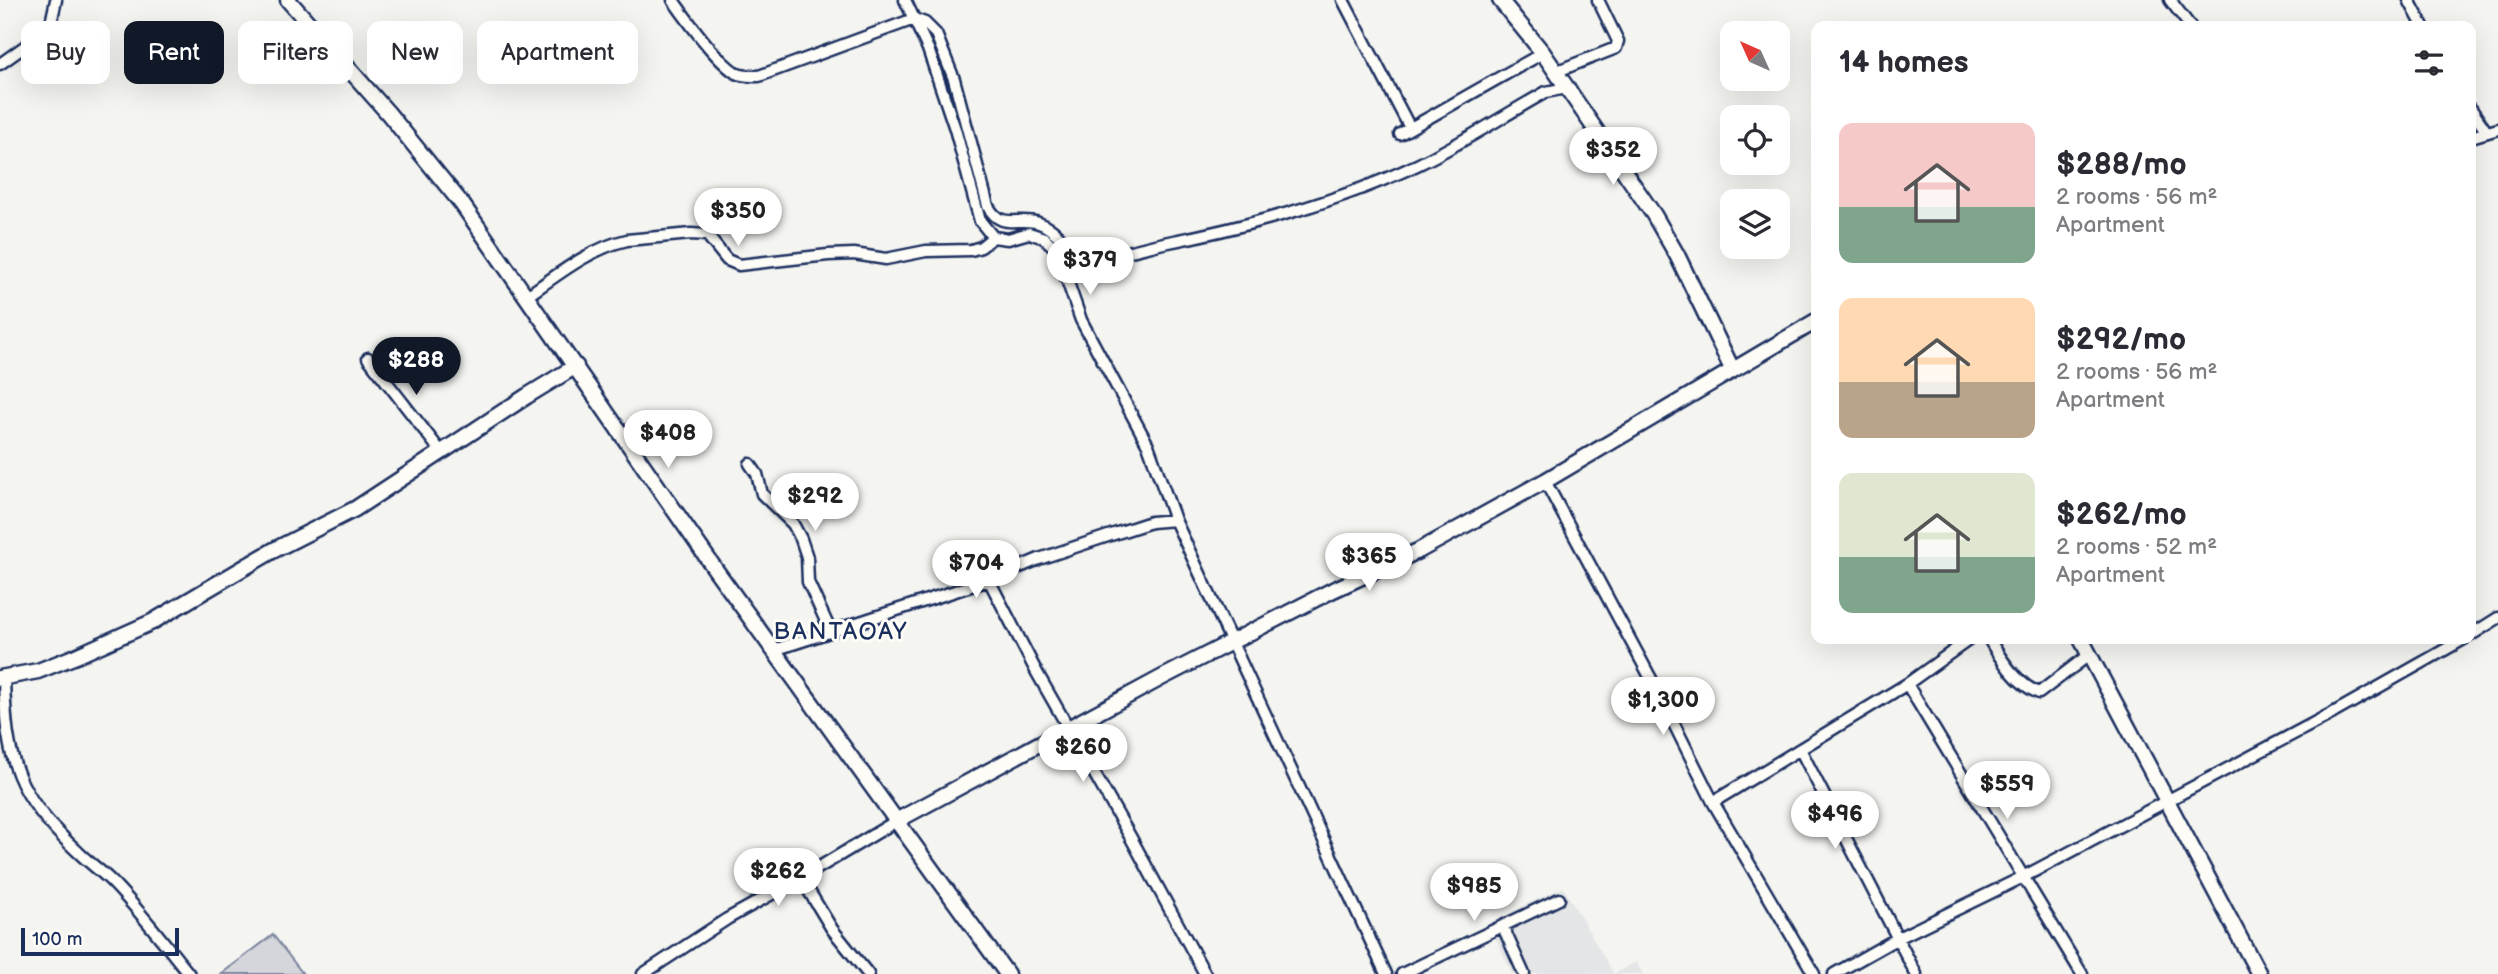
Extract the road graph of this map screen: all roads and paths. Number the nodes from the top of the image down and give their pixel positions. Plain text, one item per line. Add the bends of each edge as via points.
1 (56, 0) edge
2 (288, 0) edge
3 (673, 0) edge
4 (905, 0) edge
5 (1343, 0) edge
6 (1500, 0) edge
7 (1598, 0) edge
8 (2170, 0) edge
9 (2409, 0) edge
10 (914, 19) junction
11 (2186, 21) edge
12 (2420, 21) edge
13 (1543, 53) junction
14 (0, 64) edge
15 (1555, 72) junction
16 (1567, 88) junction
17 (2476, 116) edge
18 (1410, 128) junction
19 (2498, 129) edge
20 (2486, 131) junction
21 (1400, 134) dead end
22 (2476, 135) edge
23 (993, 237) junction
24 (527, 296) junction
25 (1811, 324) edge
26 (368, 358) dead end
27 (576, 366) junction
28 (1732, 369) junction
29 (442, 453) junction
30 (750, 464) dead end
31 (1545, 481) junction
32 (1175, 520) junction
33 (989, 580) junction
34 (2498, 618) edge
35 (830, 630) junction
36 (2476, 632) edge
37 (1231, 643) junction
38 (1963, 644) edge
39 (1992, 644) edge
40 (2084, 644) edge
41 (2455, 644) edge
42 (774, 650) junction
43 (2090, 654) junction
44 (2, 678) edge
45 (1906, 684) junction
46 (1069, 728) junction
47 (1800, 749) junction
48 (2167, 800) junction
49 (1713, 802) junction
50 (898, 820) junction
51 (2023, 877) junction
52 (802, 878) junction
53 (1559, 899) dead end
54 (1503, 927) junction
55 (1898, 938) junction
56 (999, 971) edge
57 (190, 974) edge
58 (643, 974) edge
59 (868, 974) edge
60 (1205, 974) edge
61 (1386, 974) edge
62 (1402, 974) edge
63 (1524, 974) edge
64 (1814, 974) edge
65 (1834, 974) edge
66 (1916, 974) edge
67 (2082, 974) edge
68 (2259, 974) edge

1 - 14 street via 45,32
2 - 24 street via 462,204
3 - 10 street via 723,61 746,76 759,76
4 - 10 street
5 - 18 street
6 - 13 street
7 - 15 street via 1618,41 1616,48
8 - 11 street
9 - 12 street
10 - 16 street via 936,34 954,79 992,215 1004,222 1048,227 1075,251 1097,257 1221,232 1329,202 1418,165 1546,92
10 - 23 street via 956,129 980,221
13 - 15 street
13 - 18 street
15 - 16 street
16 - 28 street via 1660,225
17 - 20 street
18 - 21 street
19 - 20 street
20 - 22 street
23 - 24 street via 971,250 926,251 886,259 845,254 740,265 727,260 707,235 627,240 565,269
23 - 32 street via 1008,239 1029,233 1052,246 1081,320 1149,445
24 - 27 street
25 - 28 street
26 - 29 street
27 - 29 street
27 - 42 street
28 - 31 street
29 - 44 street via 355,509 274,550 152,622 76,656
30 - 35 street via 762,494 801,538 808,582
31 - 37 street via 1420,550
31 - 49 street
32 - 33 street via 1108,536
32 - 37 street
33 - 35 street
33 - 46 street
34 - 36 street
35 - 42 street
37 - 46 street
37 - 61 street
38 - 45 street
39 - 43 street via 2009,668 2039,693
40 - 43 street
41 - 48 street
42 - 50 street
43 - 48 street
44 - 57 street via 10,751 23,788 37,810 113,883
45 - 47 street
45 - 51 street
46 - 50 street
46 - 60 street
47 - 49 street
47 - 55 street
48 - 51 street
48 - 68 street
49 - 64 street
50 - 52 street
50 - 56 street
51 - 55 street
51 - 67 street
52 - 58 street via 727,919
52 - 59 street via 832,929
53 - 54 street
54 - 62 street
54 - 63 street
55 - 65 street
55 - 66 street

